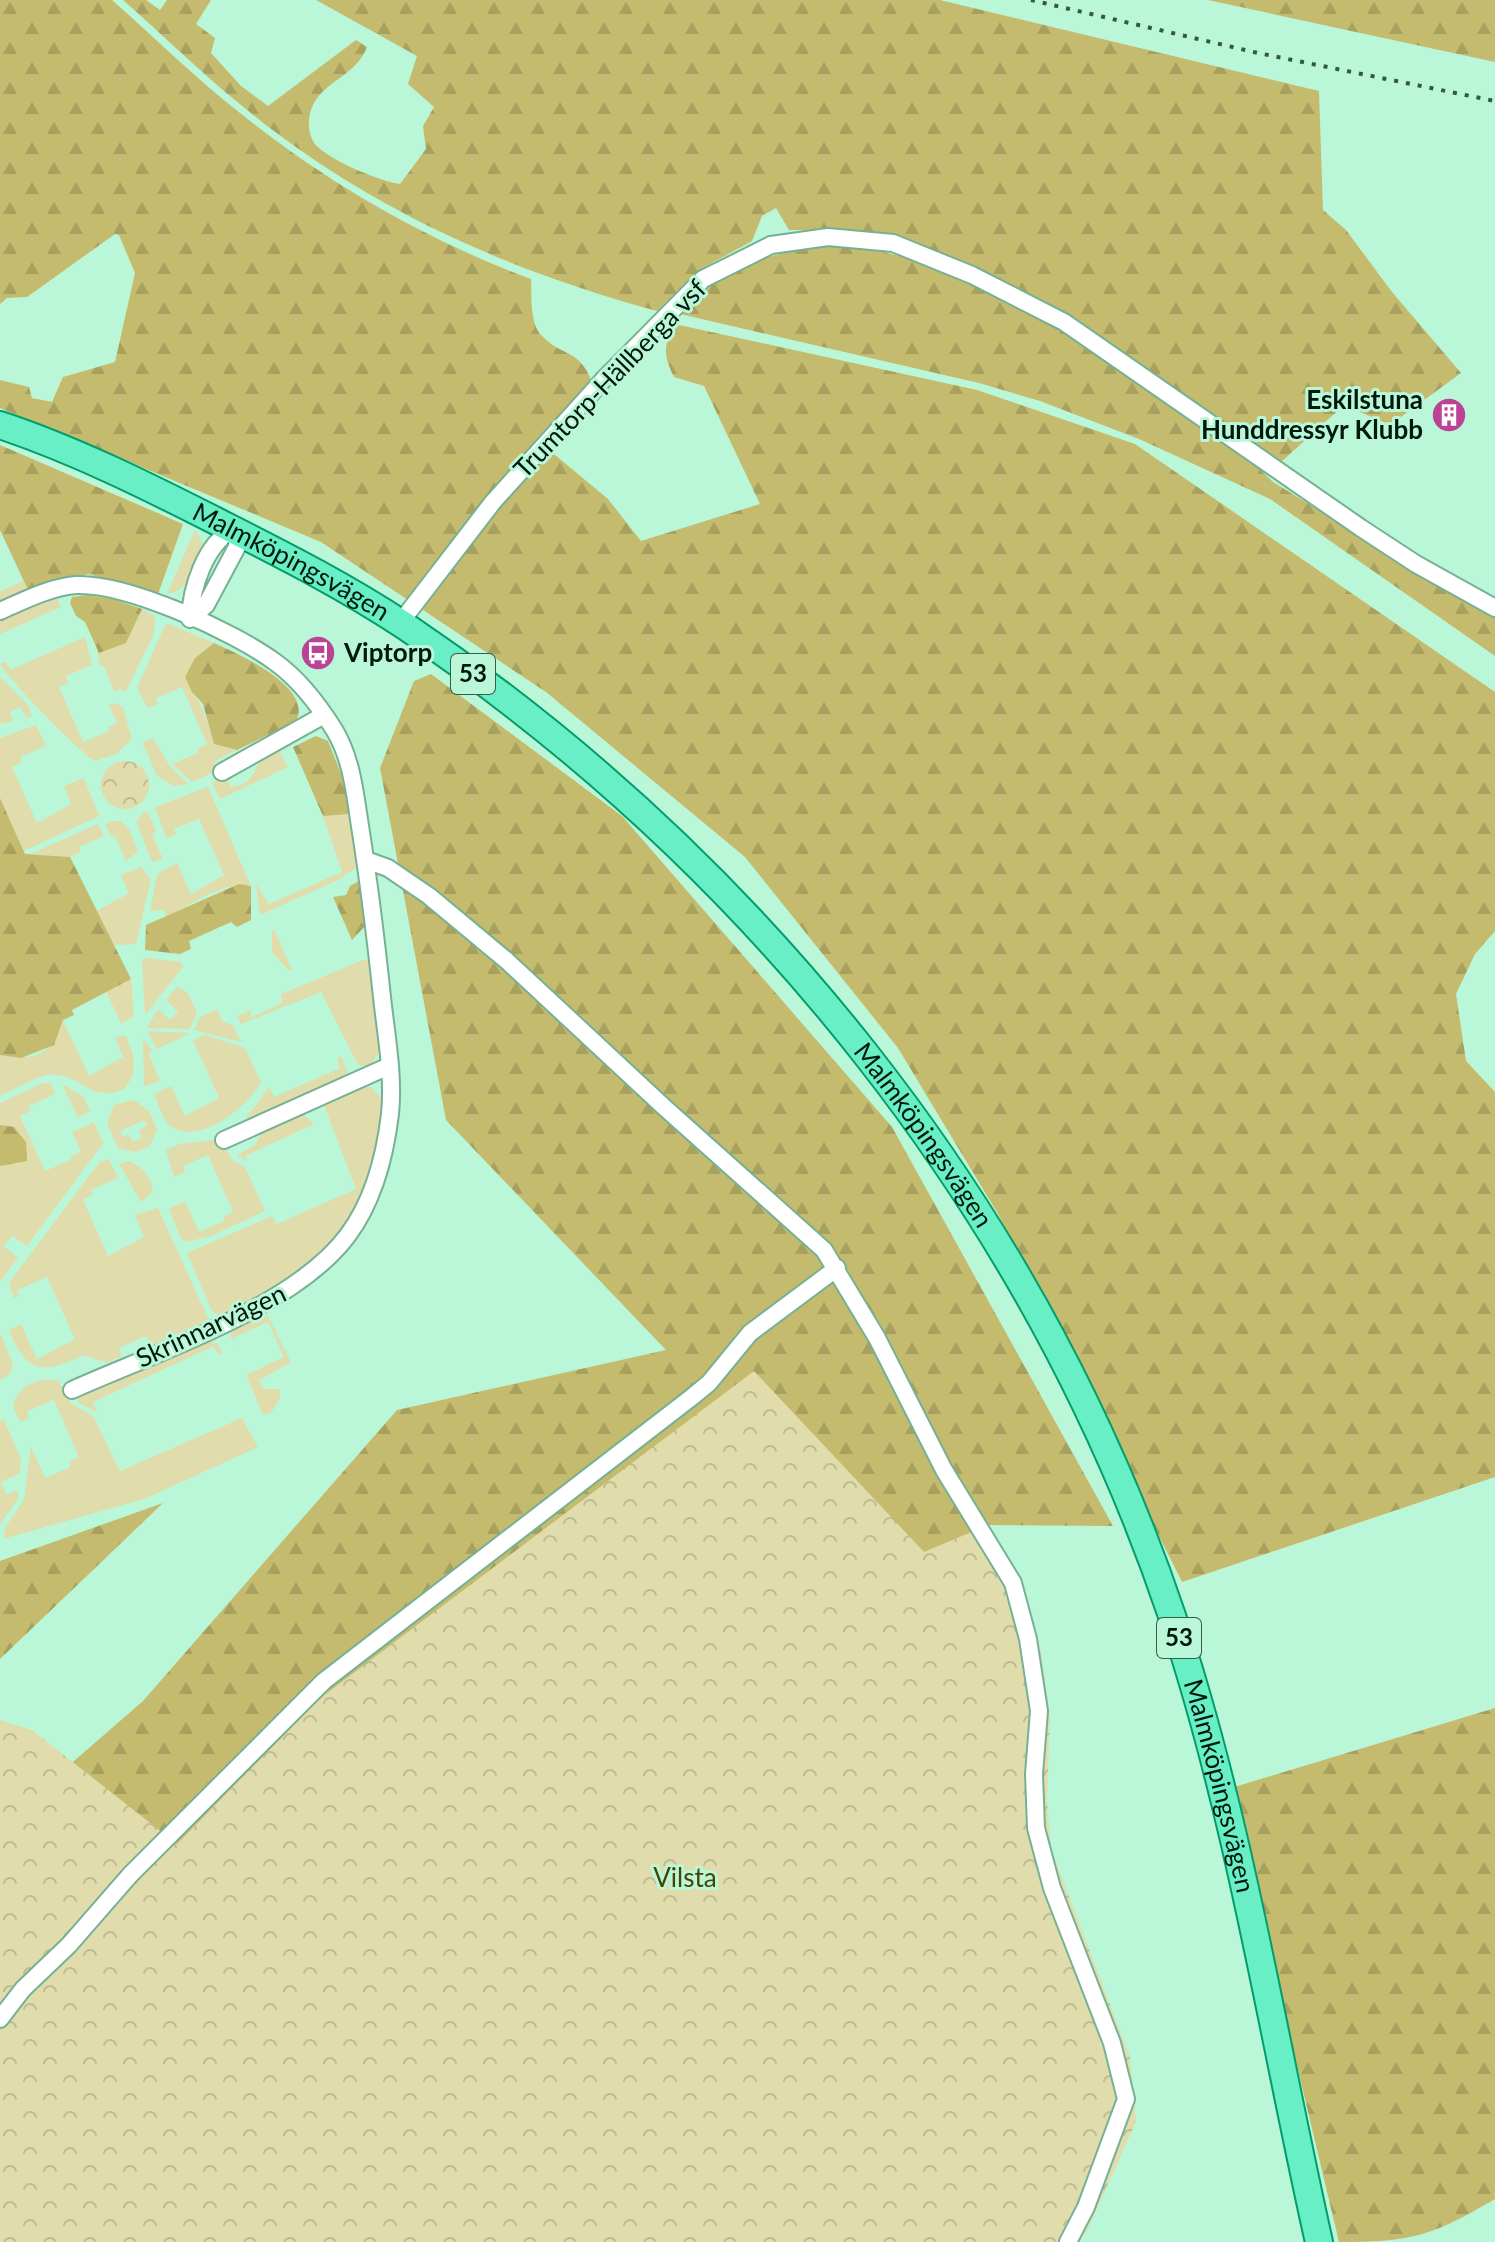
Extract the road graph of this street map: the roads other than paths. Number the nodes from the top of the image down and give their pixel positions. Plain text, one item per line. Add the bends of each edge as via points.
1 (0, 425) edge
2 (233, 529) junction
3 (1495, 608) edge
4 (0, 611) edge
5 (190, 619) junction
6 (400, 623) junction
7 (324, 715) junction
8 (222, 772) dead end
9 (366, 860) junction
10 (389, 1066) junction
11 (224, 1140) dead end
12 (837, 1268) junction
13 (72, 1390) dead end
14 (0, 2019) edge
15 (1068, 2242) edge
16 (1319, 2242) edge

1 - 2 main road, Malmköpingsvägen / 53
2 - 5 street via 238,545 206,605
2 - 6 main road, Malmköpingsvägen / 53
3 - 6 street, Trumtorp-Hällberga vsf via 1361,528 1064,322 972,275 893,243 828,237 771,245 703,279 493,502
4 - 5 street, Skrinnarvägen via 55,589 93,585 138,596
5 - 7 street, Skrinnarvägen via 275,662
6 - 16 main road, Malmköpingsvägen / 53 via 480,678 600,774 693,859 783,953 904,1104 1020,1281 1113,1466 1188,1665 1232,1829
7 - 8 street
7 - 9 street, Skrinnarvägen via 350,767
9 - 10 street, Skrinnarvägen
9 - 12 street via 429,896 506,960 805,1229
10 - 11 street
10 - 13 street, Skrinnarvägen via 389,1122 377,1178 364,1209 331,1255 271,1301
12 - 14 street via 750,1333 692,1397 318,1687 130,1875
12 - 15 street via 944,1470 1013,1583 1021,1607 1039,1711 1036,1828 1052,1888 1107,2028 1126,2099

